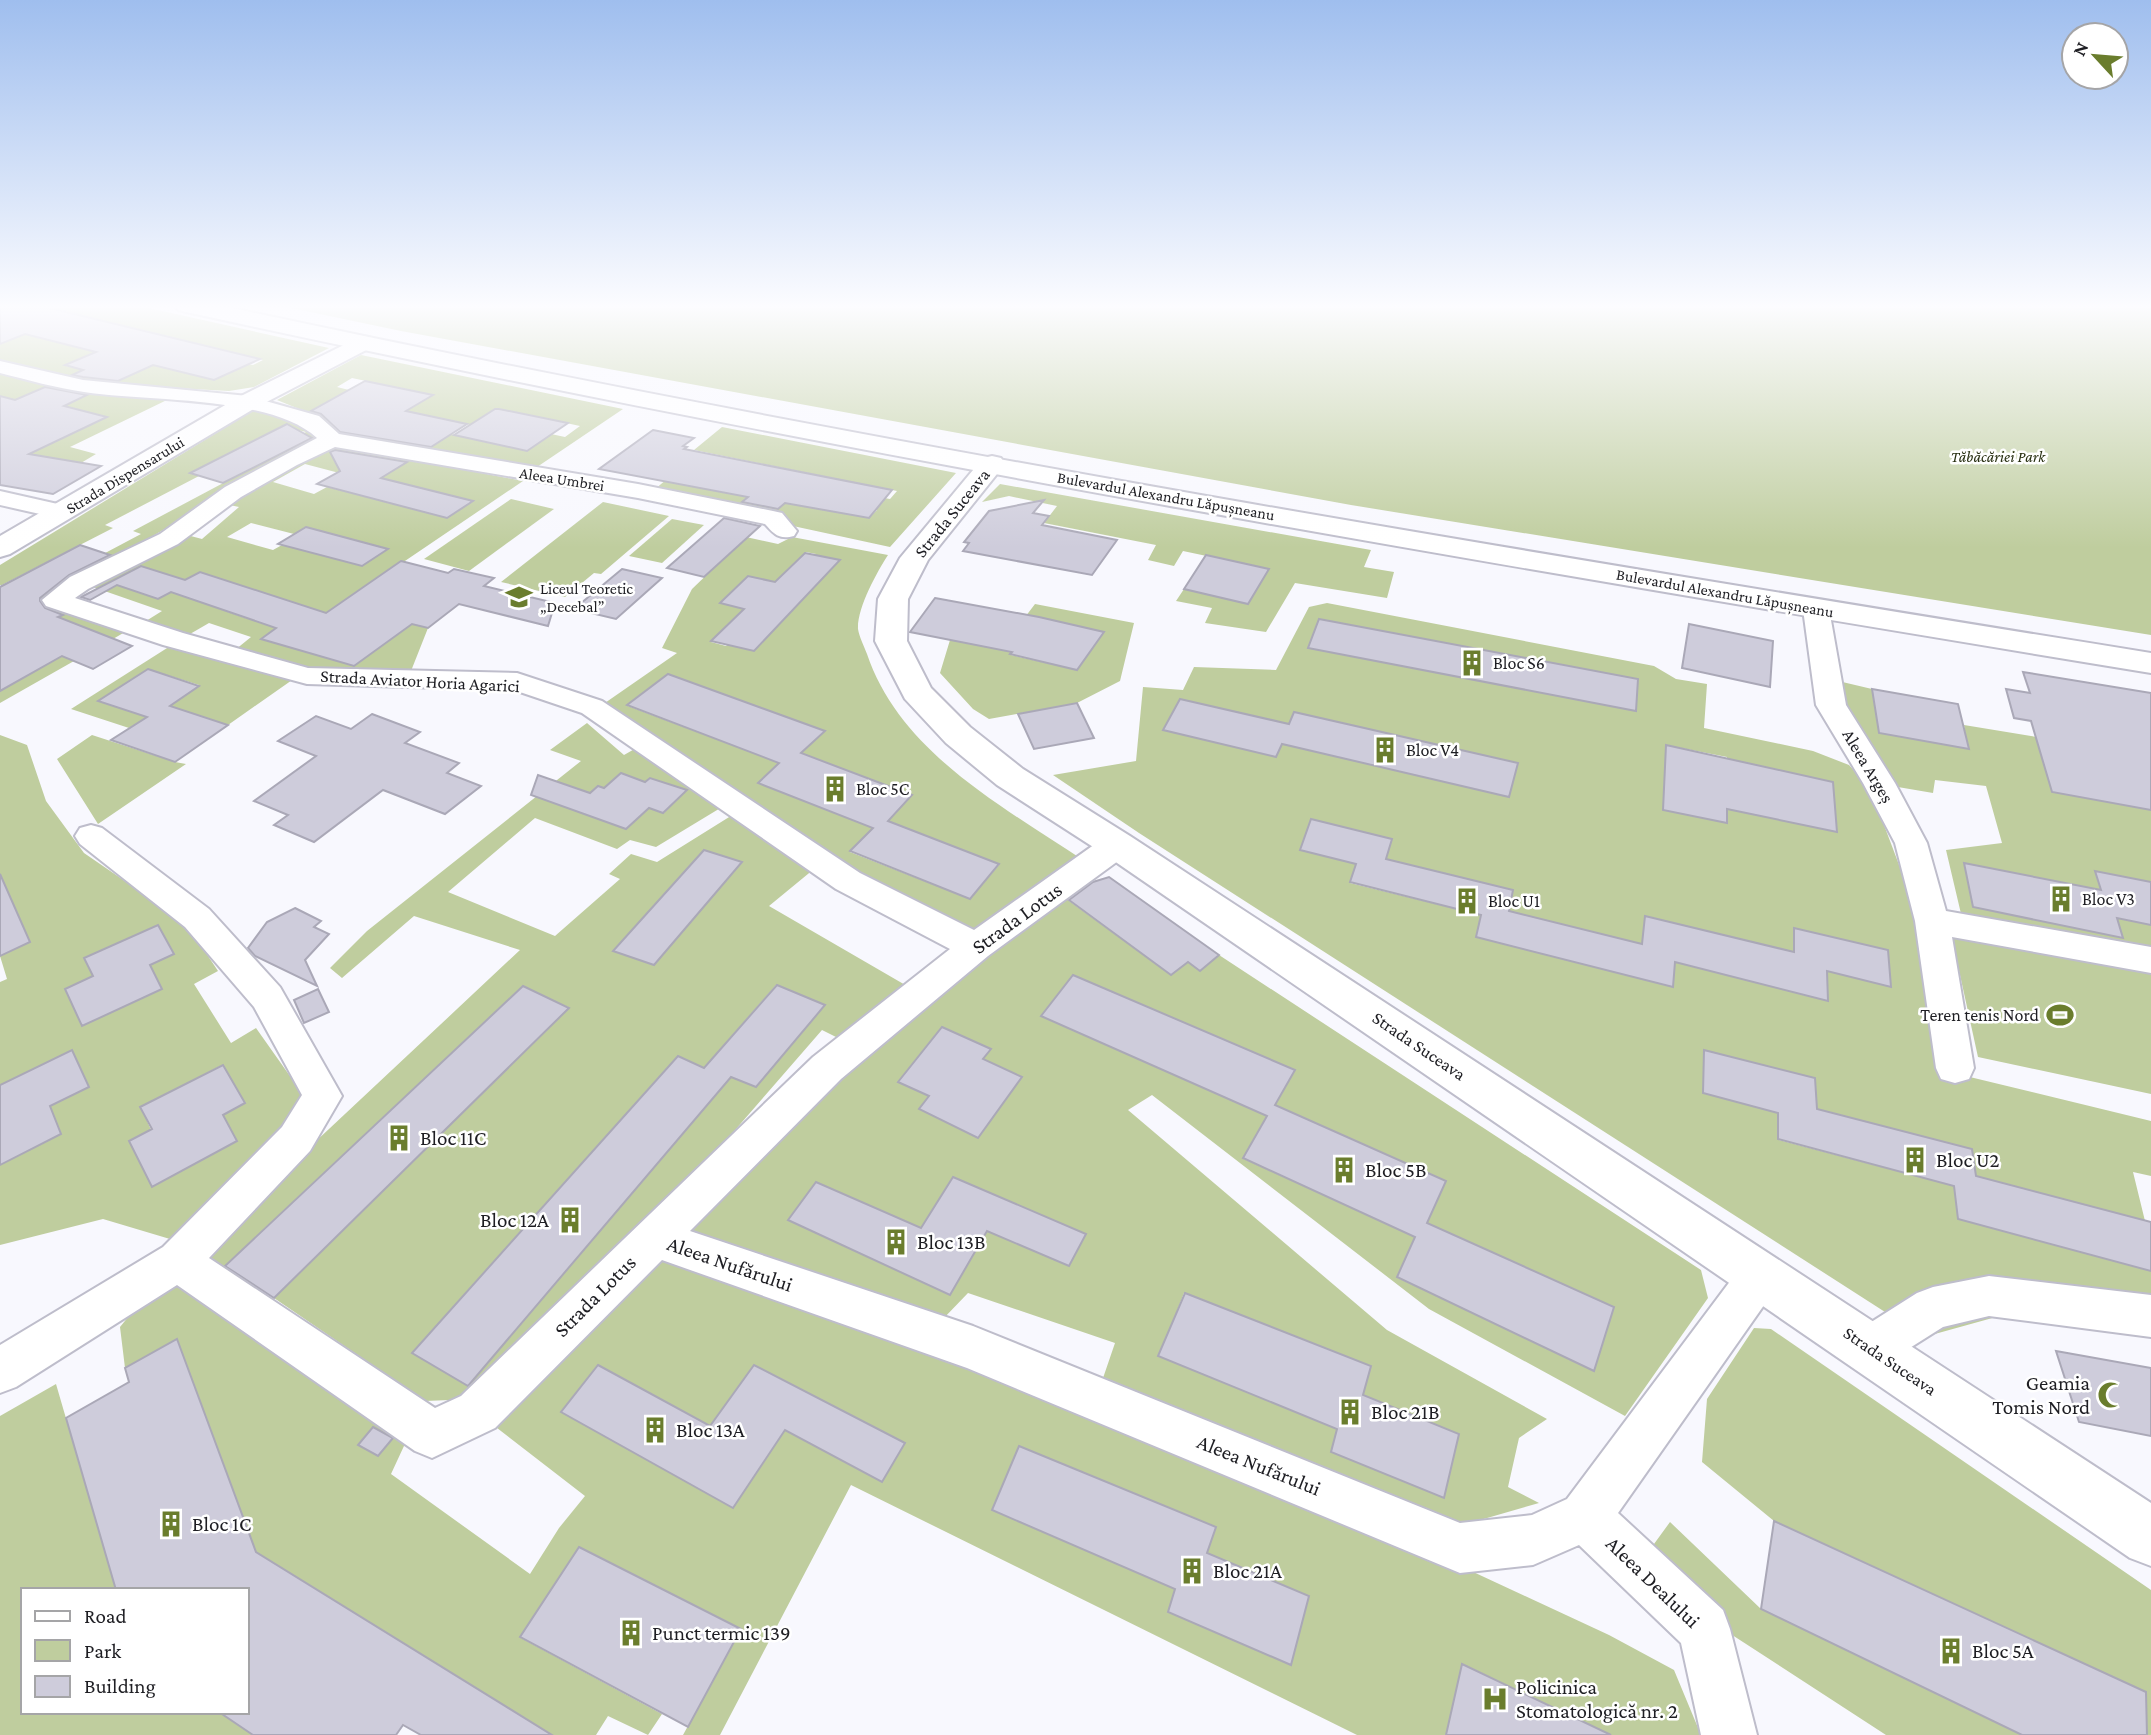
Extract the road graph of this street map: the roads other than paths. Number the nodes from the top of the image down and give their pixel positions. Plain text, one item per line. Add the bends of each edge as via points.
1 (83, 386) edge
2 (279, 386) edge
3 (575, 386) edge
4 (637, 386) edge
5 (248, 402) junction
6 (332, 440) junction
7 (992, 464) junction
8 (0, 498) edge
9 (62, 512) junction
10 (785, 531) dead end
11 (0, 548) edge
12 (1816, 609) junction
13 (2151, 647) edge
14 (2151, 663) edge
15 (91, 836) dead end
16 (1117, 845) junction
17 (1932, 921) junction
18 (976, 947) junction
19 (2151, 960) edge
20 (1955, 1068) dead end
21 (654, 1238) junction
22 (178, 1261) junction
23 (1761, 1274) junction
24 (2151, 1316) edge
25 (1870, 1348) junction
26 (0, 1371) edge
27 (1585, 1517) junction
28 (2151, 1537) edge
29 (1729, 1735) edge

1 - 5 street, Aleea Umbrei
2 - 5 main road, Strada Dispensarului
3 - 7 main road, Bulevardul Alexandru Lăpușneanu
4 - 13 main road, Bulevardul Alexandru Lăpușneanu via 1492,540
5 - 6 street, Aleea Umbrei via 310,421
5 - 9 main road, Strada Dispensarului
6 - 10 street, Aleea Umbrei via 773,517
6 - 18 street, Strada Aviator Horia Agarici via 233,492 169,539 79,583 55,600 307,676 517,682 592,707 848,881
7 - 12 main road, Bulevardul Alexandru Lăpușneanu
7 - 16 main road, Strada Suceava via 915,558 893,599 891,641 917,692 958,735 1010,777
8 - 9 street
9 - 11 main road, Strada Dispensarului
12 - 14 main road, Bulevardul Alexandru Lăpușneanu
12 - 17 street, Aleea Argeș via 1831,705 1911,843
15 - 22 street via 197,918 267,997 322,1096 296,1139
16 - 18 street, Strada Lotus
16 - 23 main road, Strada Suceava
17 - 19 street
17 - 20 street, Aleea Argeș
18 - 21 street, Strada Lotus via 827,1068
21 - 22 street, Strada Lotus via 478,1412 432,1434
21 - 27 street, Aleea Nufărului via 973,1348 1460,1548 1534,1540
22 - 26 street
23 - 25 main road, Strada Suceava
23 - 27 street, Aleea Nufărului
24 - 25 street via 1989,1296 1933,1308
25 - 28 main road, Strada Suceava
27 - 29 street, Aleea Dealului via 1703,1629

